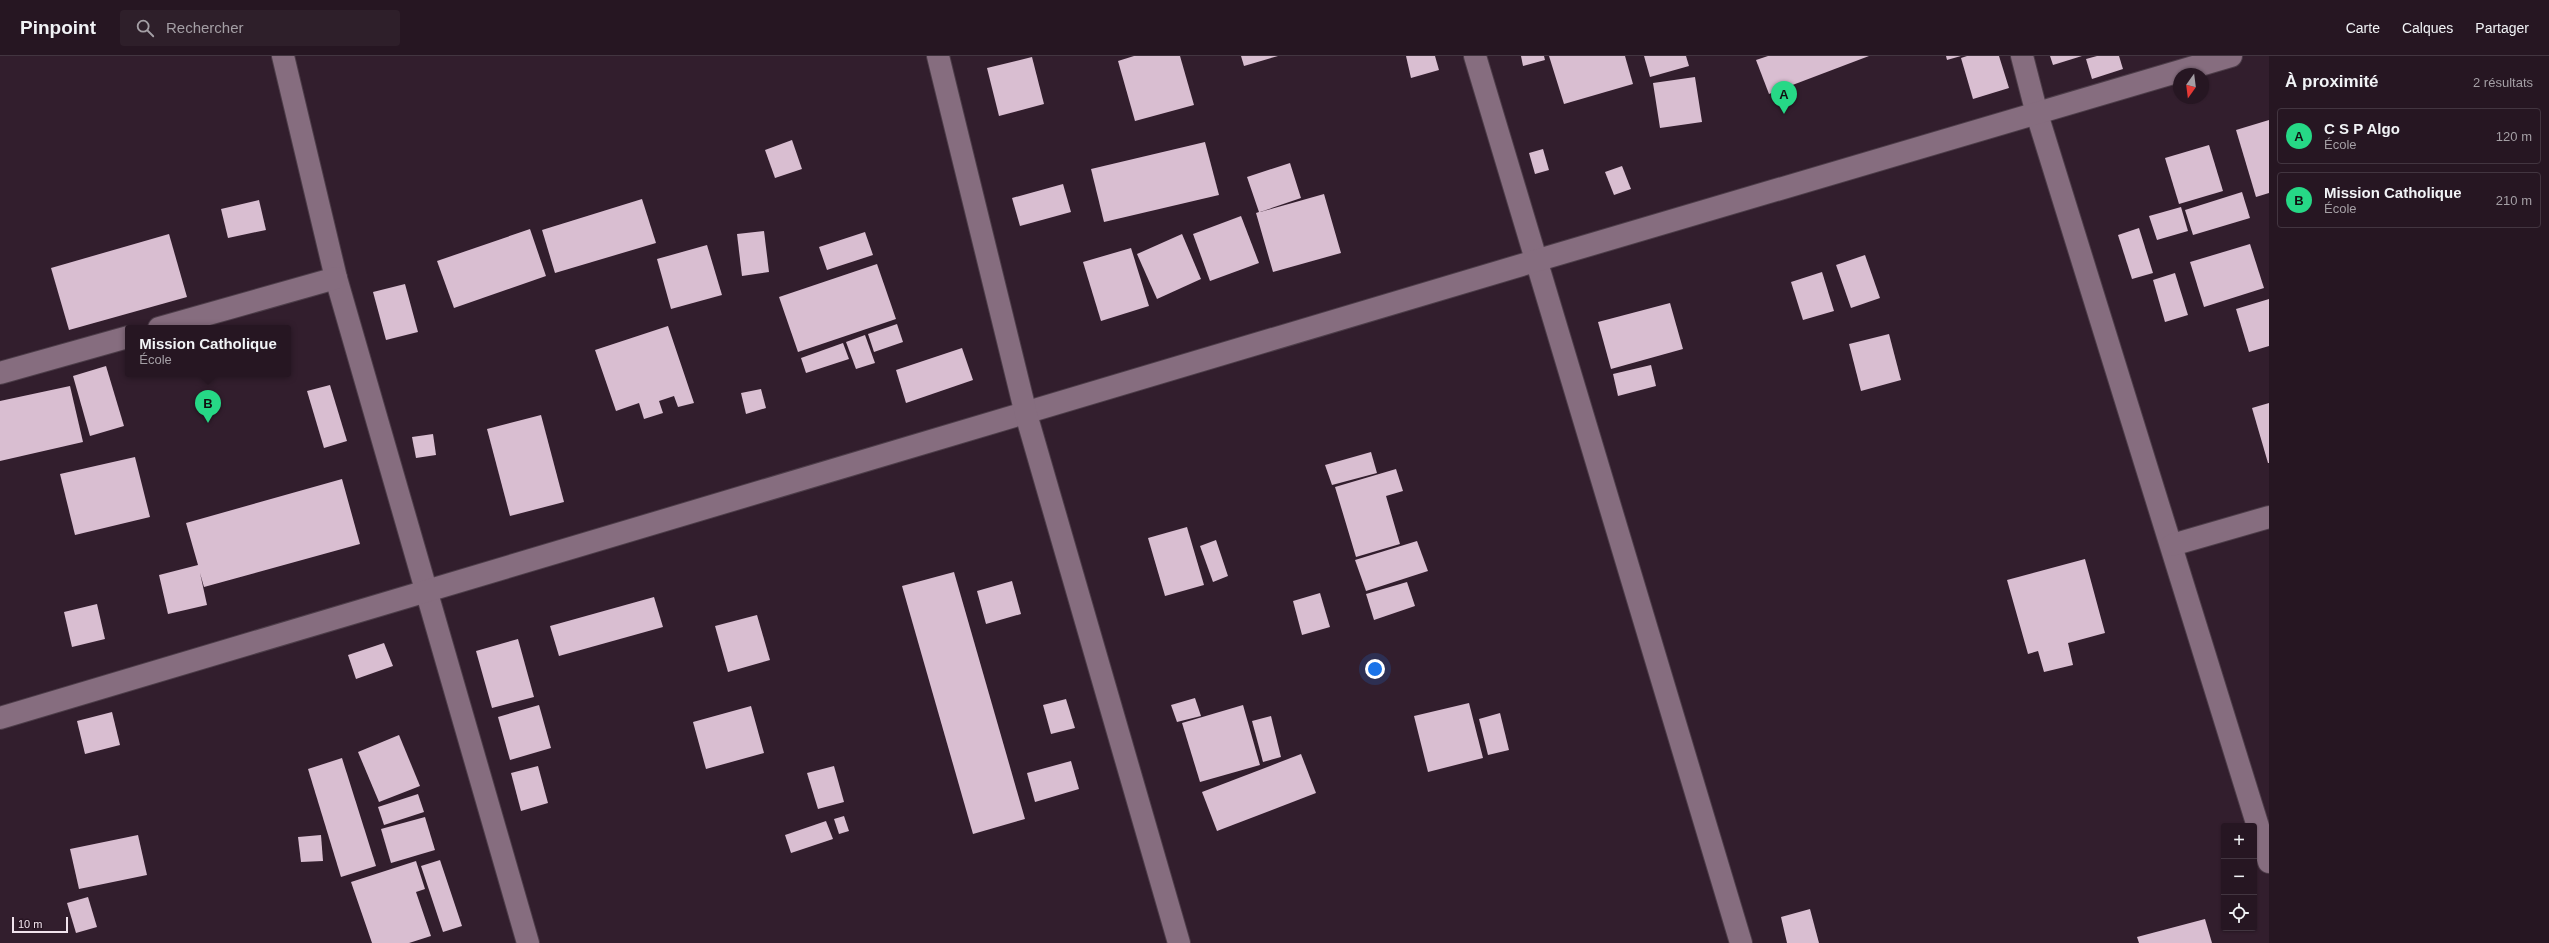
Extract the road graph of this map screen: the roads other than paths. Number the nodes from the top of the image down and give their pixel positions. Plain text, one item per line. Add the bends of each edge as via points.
1 (283, 56) edge
2 (938, 56) edge
3 (1475, 56) edge
4 (2022, 56) edge
5 (2231, 56) edge
6 (2036, 114) junction
7 (1535, 261) junction
8 (336, 278) junction
9 (170, 325) edge
10 (125, 338) edge
11 (0, 373) edge
12 (1026, 414) junction
13 (2269, 517) edge
14 (2172, 545) junction
15 (427, 592) junction
16 (0, 718) edge
17 (2269, 862) edge
18 (528, 943) edge
19 (1179, 943) edge
20 (1741, 943) edge

1 - 8 street
2 - 12 street
3 - 7 street
4 - 6 street
5 - 6 street
6 - 7 street
6 - 14 street
7 - 12 street
7 - 20 street
8 - 9 street
8 - 15 street
10 - 11 street
12 - 15 street
12 - 19 street
13 - 14 street
14 - 17 street
15 - 16 street
15 - 18 street

